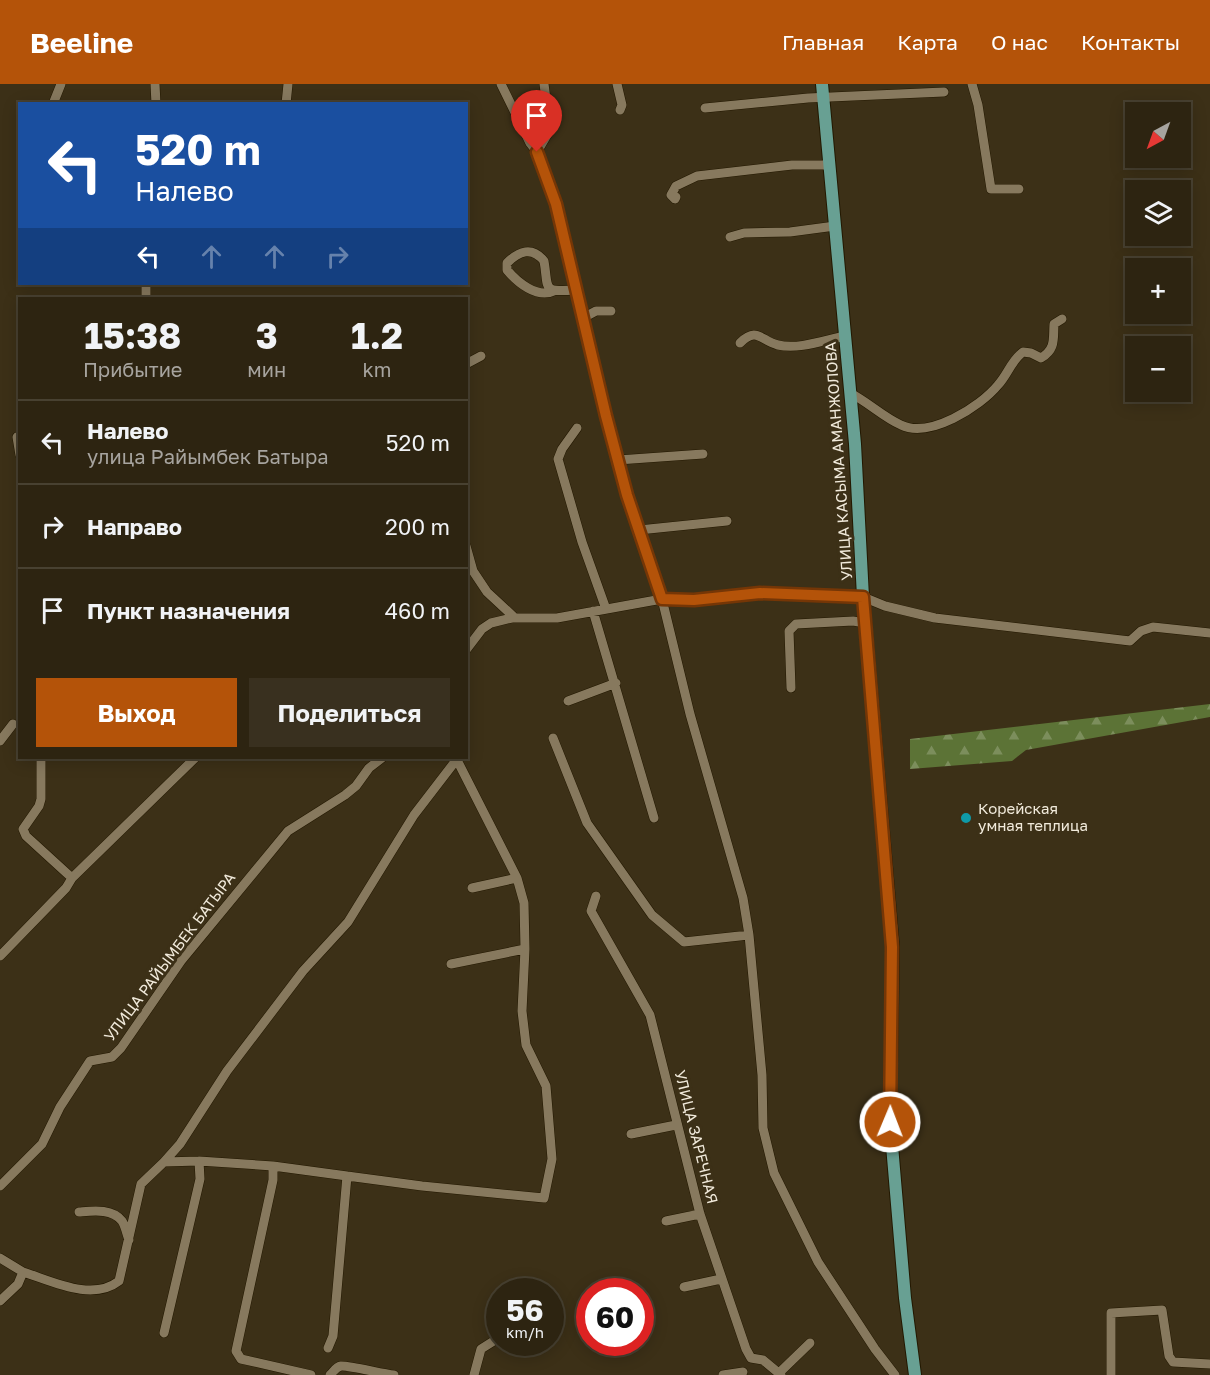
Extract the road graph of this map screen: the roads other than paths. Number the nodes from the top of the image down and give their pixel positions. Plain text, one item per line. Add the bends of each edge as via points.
1 (61, 84) edge
2 (155, 84) edge
3 (288, 84) edge
4 (501, 84) edge
5 (544, 84) edge
6 (617, 84) edge
7 (822, 84) edge
8 (972, 84) edge
9 (944, 92) dead end
10 (823, 98) junction
11 (54, 102) edge
12 (156, 102) edge
13 (286, 102) edge
14 (705, 108) dead end
15 (620, 110) dead end
16 (537, 152) junction
17 (829, 165) junction
18 (1019, 189) dead end
19 (676, 197) dead end
20 (834, 226) junction
21 (730, 237) dead end
22 (576, 290) junction
23 (554, 291) junction
24 (611, 311) dead end
25 (583, 318) junction
26 (1062, 319) dead end
27 (845, 336) junction
28 (740, 343) dead end
29 (481, 356) dead end
30 (468, 363) edge
31 (850, 393) junction
32 (577, 428) dead end
33 (17, 437) dead end
34 (18, 443) edge
35 (703, 454) dead end
36 (618, 460) junction
37 (727, 521) dead end
38 (639, 530) junction
39 (468, 553) edge
40 (863, 597) junction
41 (662, 599) junction
42 (606, 609) junction
43 (593, 611) junction
44 (515, 618) junction
45 (865, 623) junction
46 (1210, 633) edge
47 (468, 647) edge
48 (616, 683) junction
49 (791, 688) dead end
50 (568, 701) dead end
51 (13, 724) dead end
52 (553, 738) dead end
53 (0, 741) edge
54 (41, 759) edge
55 (194, 759) edge
56 (373, 759) edge
57 (381, 759) edge
58 (455, 759) edge
59 (457, 759) edge
60 (369, 768) junction
61 (654, 818) dead end
62 (72, 878) junction
63 (517, 878) junction
64 (472, 888) dead end
65 (596, 896) dead end
66 (749, 935) junction
67 (525, 949) junction
68 (0, 956) edge
69 (451, 964) dead end
70 (676, 1125) junction
71 (631, 1134) dead end
72 (199, 1161) junction
73 (164, 1162) junction
74 (273, 1166) junction
75 (347, 1176) junction
76 (0, 1186) edge
77 (79, 1212) dead end
78 (700, 1214) junction
79 (666, 1221) dead end
80 (129, 1240) junction
81 (0, 1258) edge
82 (23, 1272) junction
83 (721, 1279) junction
84 (684, 1287) dead end
85 (0, 1301) edge
86 (164, 1333) dead end
87 (810, 1343) dead end
88 (486, 1346) edge
89 (328, 1348) dead end
90 (751, 1358) junction
91 (1210, 1364) edge
92 (742, 1373) edge
93 (780, 1374) edge
94 (311, 1375) edge
95 (330, 1375) edge
96 (394, 1375) edge
97 (474, 1375) edge
98 (723, 1375) edge
99 (895, 1375) edge
100 (915, 1375) edge
101 (1111, 1375) edge

1 - 11 street
2 - 12 street
3 - 13 street
4 - 16 street
5 - 16 street via 550,130
6 - 15 street
7 - 10 main road, УЛИЦА КАСЫМА АМАНЖОЛОВА
8 - 18 street via 991,189
9 - 10 street
10 - 14 street
10 - 17 main road, УЛИЦА КАСЫМА АМАНЖОЛОВА
16 - 22 street via 556,204
17 - 19 street via 792,165 697,176 676,186 671,195
17 - 20 main road, УЛИЦА КАСЫМА АМАНЖОЛОВА
20 - 21 street
20 - 27 main road, УЛИЦА КАСЫМА АМАНЖОЛОВА
22 - 23 street
22 - 25 street
23 - 23 street via 545,284 544,261 536,252 526,251 507,263 514,279 527,288 549,294
24 - 25 street via 596,311
25 - 36 street
26 - 31 street via 1054,324 1053,347 1045,357 1023,352 993,391 946,423 912,429 902,426
27 - 28 street via 778,345 755,334
27 - 31 main road, УЛИЦА КАСЫМА АМАНЖОЛОВА
29 - 30 street
31 - 40 main road, УЛИЦА КАСЫМА АМАНЖОЛОВА
32 - 42 street via 558,459
33 - 34 street
35 - 36 street
36 - 38 street
37 - 38 street
38 - 41 street
39 - 44 street via 473,571 487,592
40 - 41 street via 760,593
40 - 45 main road, УЛИЦА КАСЫМА АМАНЖОЛОВА
40 - 46 street via 935,618 1130,641 1153,627
41 - 42 street
41 - 66 street via 690,714 743,897
42 - 43 street
43 - 44 street via 557,618
43 - 48 street
44 - 47 street via 491,623
45 - 49 street via 796,624 789,631
45 - 100 main road, УЛИЦА КАСЫМА АМАНЖОЛОВА via 892,947 890,1122
48 - 50 street
48 - 61 street
51 - 53 street
52 - 66 street via 587,823 652,915 684,942
54 - 62 street via 41,799 23,829
55 - 62 street
56 - 60 street
57 - 60 street, УЛИЦА РАЙЫМБЕК БАТЫРА
58 - 73 street via 414,815 348,922 303,971
59 - 63 street
60 - 76 street, УЛИЦА РАЙЫМБЕК БАТЫРА via 345,795 288,831 182,961 121,1048 112,1057 90,1061 42,1144
62 - 68 street
63 - 64 street
63 - 67 street via 524,903
65 - 70 street, УЛИЦА ЗАРЕЧНАЯ via 591,911 650,1015
66 - 99 street via 764,1128 774,1173 818,1262
67 - 69 street
67 - 75 street via 522,1011 526,1045 546,1086 552,1159 544,1198
70 - 71 street
70 - 78 street, УЛИЦА ЗАРЕЧНАЯ
72 - 73 street
72 - 74 street
72 - 86 street via 200,1179
73 - 80 street via 141,1184
74 - 75 street
74 - 94 street via 236,1351 241,1359
75 - 89 street via 333,1336
77 - 80 street via 99,1210 112,1215 122,1221
78 - 79 street
78 - 83 street, УЛИЦА ЗАРЕЧНАЯ
80 - 82 street via 119,1281 109,1288 91,1291
81 - 82 street
82 - 85 street via 18,1284
83 - 84 street
83 - 90 street, УЛИЦА ЗАРЕЧНАЯ
87 - 93 street
88 - 97 street via 481,1349
90 - 92 street
90 - 93 street via 763,1360
91 - 101 street via 1173,1362 1162,1310 1111,1313
92 - 98 street
95 - 96 street via 344,1365

